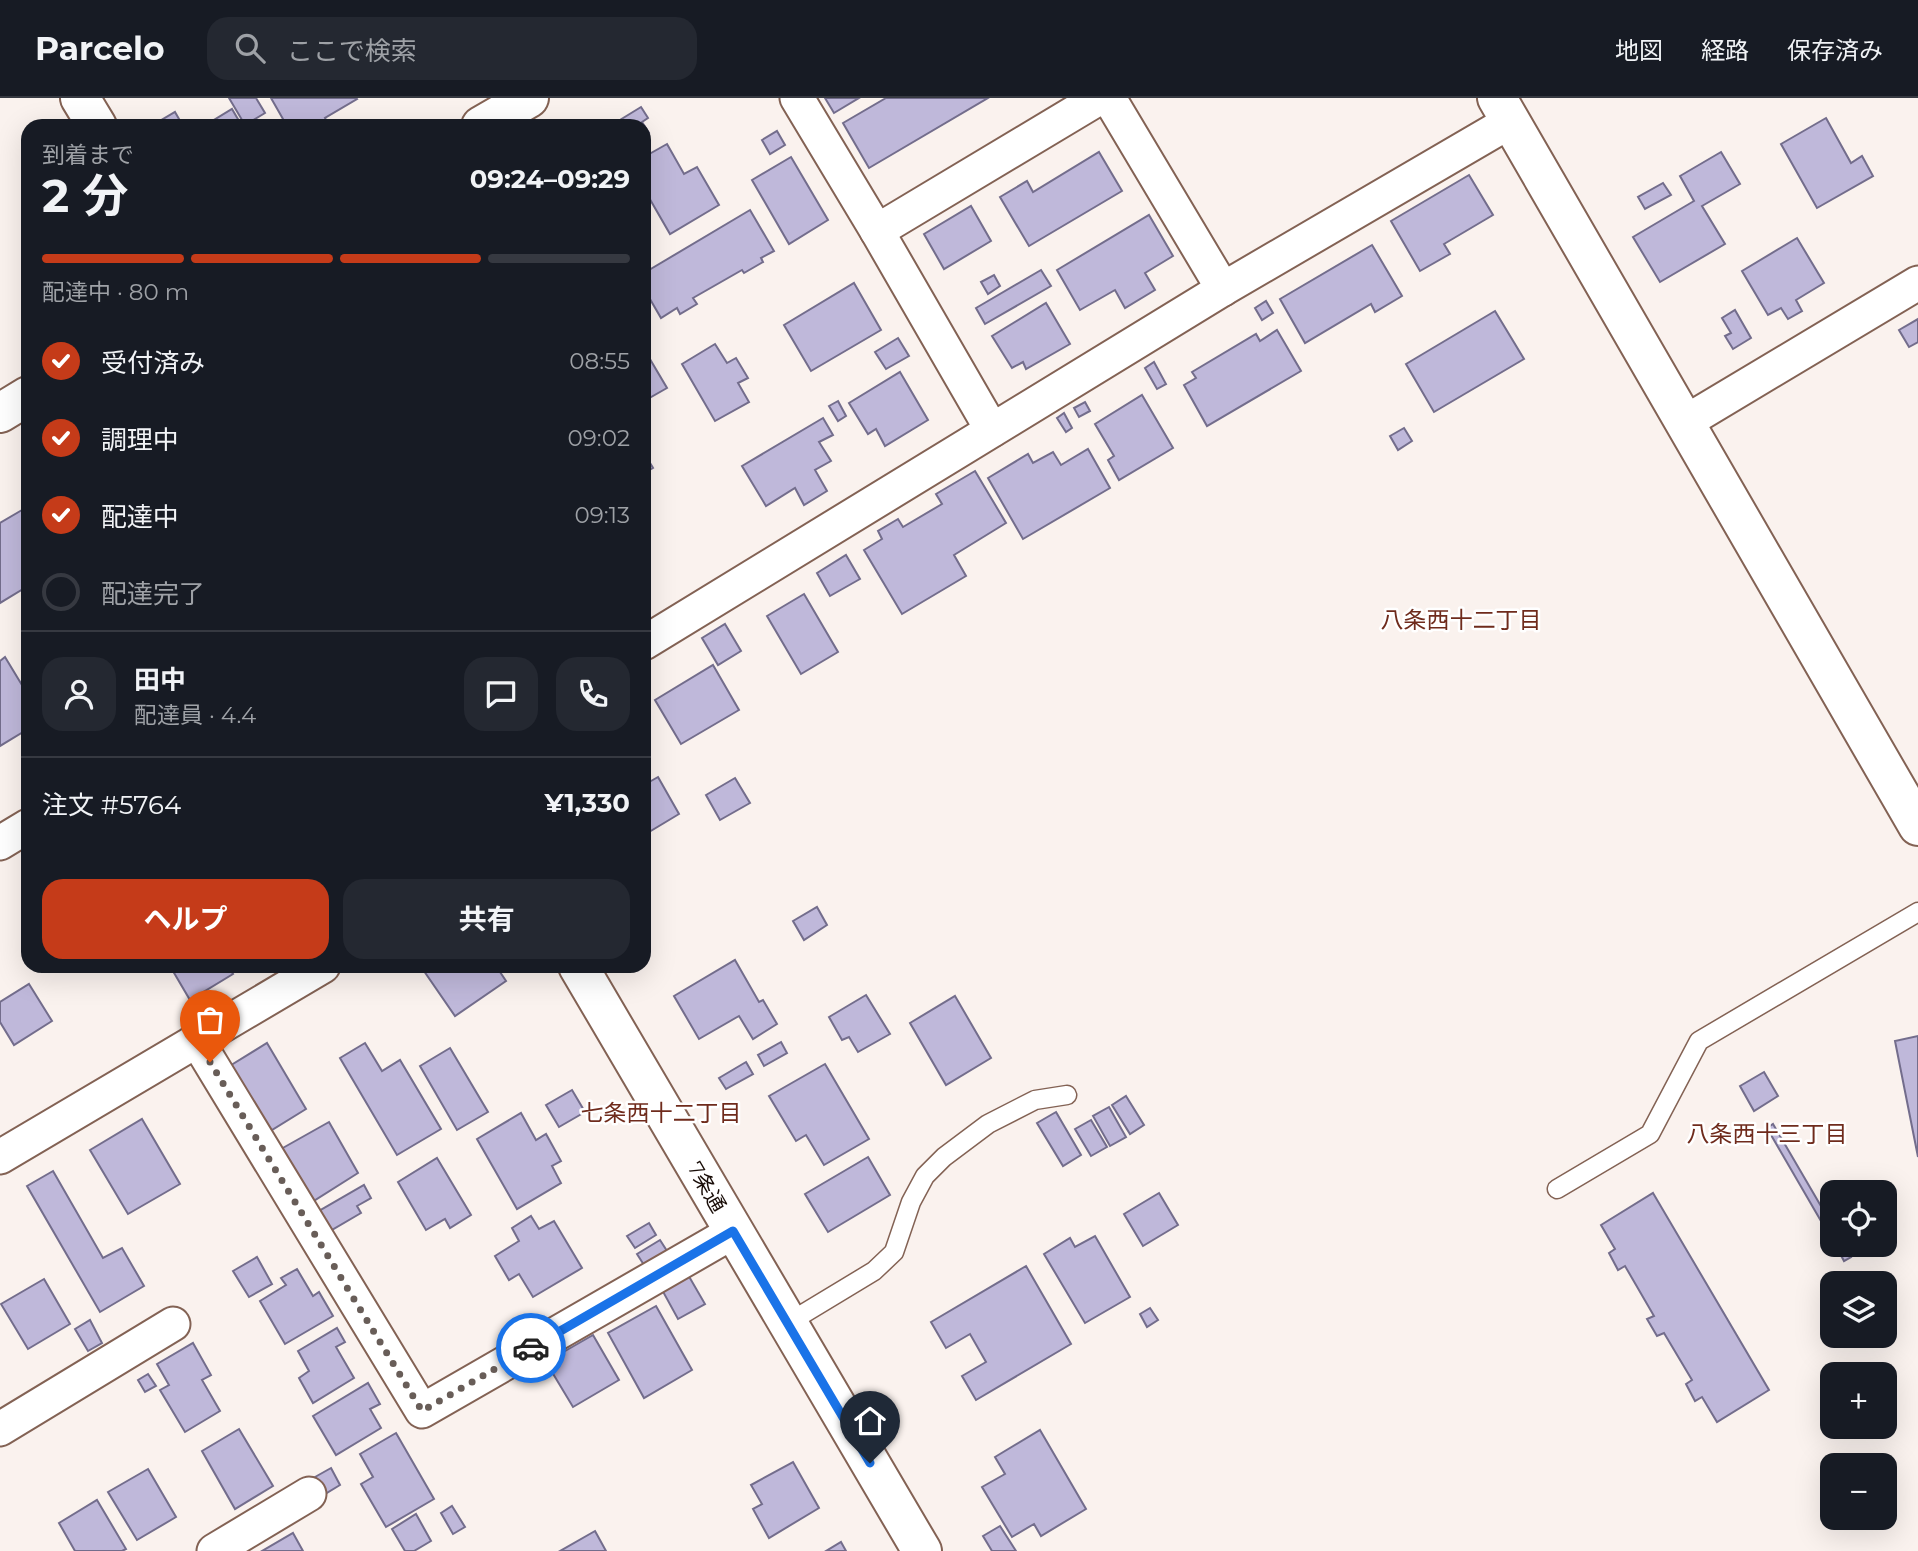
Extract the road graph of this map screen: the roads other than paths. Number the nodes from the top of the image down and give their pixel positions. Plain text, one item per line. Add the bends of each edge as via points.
1 (80, 98) edge
2 (528, 98) edge
3 (797, 98) edge
4 (1099, 98) edge
5 (1109, 98) edge
6 (1504, 109) edge
7 (93, 119) edge
8 (493, 119) edge
9 (877, 231) junction
10 (1918, 283) edge
11 (1223, 289) junction
12 (21, 400) edge
13 (0, 412) edge
14 (1684, 423) junction
15 (992, 430) junction
16 (651, 639) edge
17 (1918, 826) edge
18 (21, 831) edge
19 (0, 843) edge
20 (1918, 912) edge
21 (311, 973) edge
22 (582, 973) edge
23 (196, 1039) junction
24 (1067, 1095) dead end
25 (0, 1157) edge
26 (1557, 1189) dead end
27 (733, 1231) junction
28 (788, 1323) junction
29 (173, 1324) dead end
30 (0, 1429) edge
31 (309, 1494) dead end
32 (214, 1551) edge
33 (922, 1551) edge

1 - 7 street
2 - 8 street
3 - 9 street
4 - 9 street
5 - 11 street
6 - 11 street
6 - 14 street
9 - 15 street
10 - 14 street
11 - 15 street
12 - 13 street
14 - 17 street
15 - 16 street
18 - 19 street
20 - 26 lane via 1699,1041 1650,1134
21 - 23 street
22 - 27 street, 7条通
23 - 25 street
23 - 27 street via 422,1411
24 - 28 lane via 1035,1100 988,1124 944,1157 925,1176 911,1202 894,1252 874,1271
27 - 28 street, 7条通
28 - 33 street, 7条通
29 - 30 street
31 - 32 street

